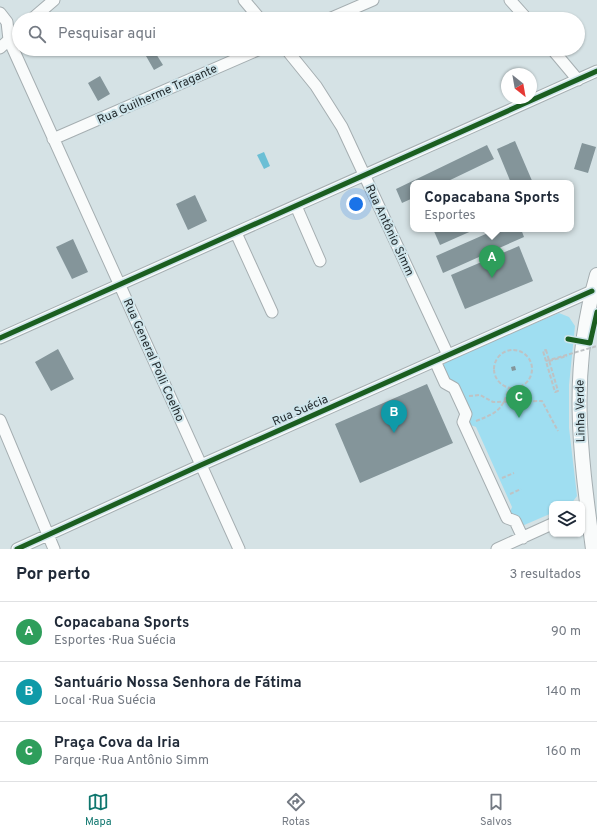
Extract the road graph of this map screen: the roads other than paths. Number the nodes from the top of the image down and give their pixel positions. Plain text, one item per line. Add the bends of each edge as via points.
1 (54, 0) edge
2 (244, 0) edge
3 (373, 0) edge
4 (510, 0) edge
5 (40, 12) edge
6 (254, 12) edge
7 (345, 12) edge
8 (520, 12) edge
9 (0, 13) edge
10 (4, 38) edge
11 (0, 48) edge
12 (12, 54) edge
13 (13, 56) edge
14 (244, 56) edge
15 (291, 56) edge
16 (558, 56) edge
17 (597, 71) edge
18 (578, 80) junction
19 (54, 139) junction
20 (364, 175) junction
21 (296, 206) junction
22 (236, 233) junction
23 (320, 261) dead end
24 (597, 275) edge
25 (120, 285) junction
26 (592, 291) junction
27 (272, 312) dead end
28 (0, 338) edge
29 (448, 355) junction
30 (435, 361) junction
31 (0, 420) edge
32 (201, 464) junction
33 (584, 501) edge
34 (585, 510) edge
35 (549, 525) edge
36 (48, 535) junction
37 (523, 538) junction
38 (17, 549) edge
39 (54, 549) edge
40 (239, 549) edge
41 (497, 549) edge
42 (593, 549) edge

1 - 5 street
2 - 6 street
3 - 7 street
4 - 8 street
9 - 10 street, Rua General Polli Coelho via 6,22
10 - 11 street
10 - 12 street, Rua General Polli Coelho
13 - 19 street, Rua General Polli Coelho
14 - 19 street, Rua Guilherme Tragante
15 - 20 street, Rua Antônio Simm via 330,106
16 - 18 street
17 - 18 street
18 - 20 street
19 - 25 street, Rua General Polli Coelho
20 - 21 street
20 - 29 street, Rua Antônio Simm
21 - 22 street
21 - 23 street
22 - 25 street
22 - 27 street
24 - 26 main road, Linha Verde
25 - 28 street
25 - 32 street, Rua General Polli Coelho
26 - 29 street, Rua Suécia
26 - 33 main road, Linha Verde via 578,414
29 - 30 street, Rua Suécia
30 - 32 street, Rua Suécia
30 - 37 street via 445,383 454,388 466,414 463,422 508,518 515,521
31 - 36 street
32 - 36 street, Rua Suécia
32 - 40 street, Rua General Polli Coelho
34 - 42 main road, Linha Verde
35 - 37 street
36 - 38 street, Rua Suécia
36 - 39 street
37 - 41 street

